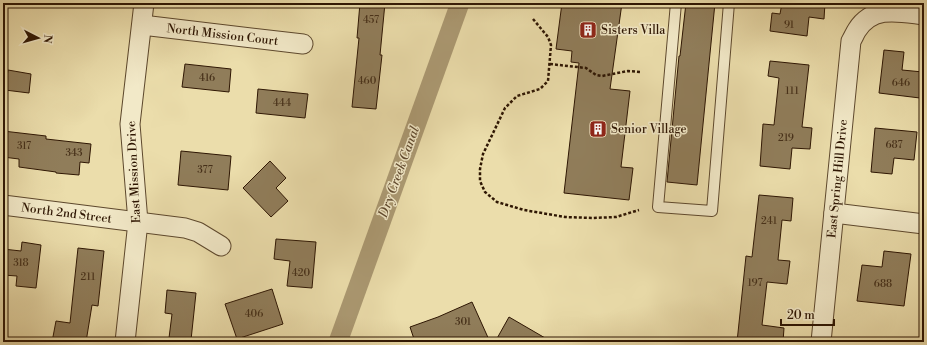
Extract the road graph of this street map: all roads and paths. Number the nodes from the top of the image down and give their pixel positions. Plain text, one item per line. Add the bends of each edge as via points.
1 (144, 3) edge
2 (676, 3) edge
3 (729, 3) edge
4 (924, 15) edge
5 (533, 19) dead end
6 (142, 25) junction
7 (303, 44) dead end
8 (550, 64) junction
9 (640, 72) dead end
10 (3, 205) edge
11 (639, 210) dead end
12 (834, 213) junction
13 (138, 222) junction
14 (924, 224) edge
15 (222, 246) dead end
16 (125, 342) edge
17 (821, 342) edge

1 - 6 street, East Mission Drive
2 - 3 lane via 658,207 712,211
4 - 12 street, East Spring Hill Drive via 890,11 877,14 866,20 851,41
5 - 8 path via 548,37 551,45
6 - 7 street, North Mission Court
6 - 13 street, East Mission Drive via 130,124
8 - 9 path via 586,68 602,76 628,71
8 - 11 path via 548,81 540,89 517,96 505,108 483,154 480,181 485,192 497,202 564,217 616,217
10 - 13 street, North 2nd Street
12 - 14 street
12 - 17 street, East Spring Hill Drive
13 - 15 street, North 2nd Street via 185,228 198,232
13 - 16 street, East Mission Drive

